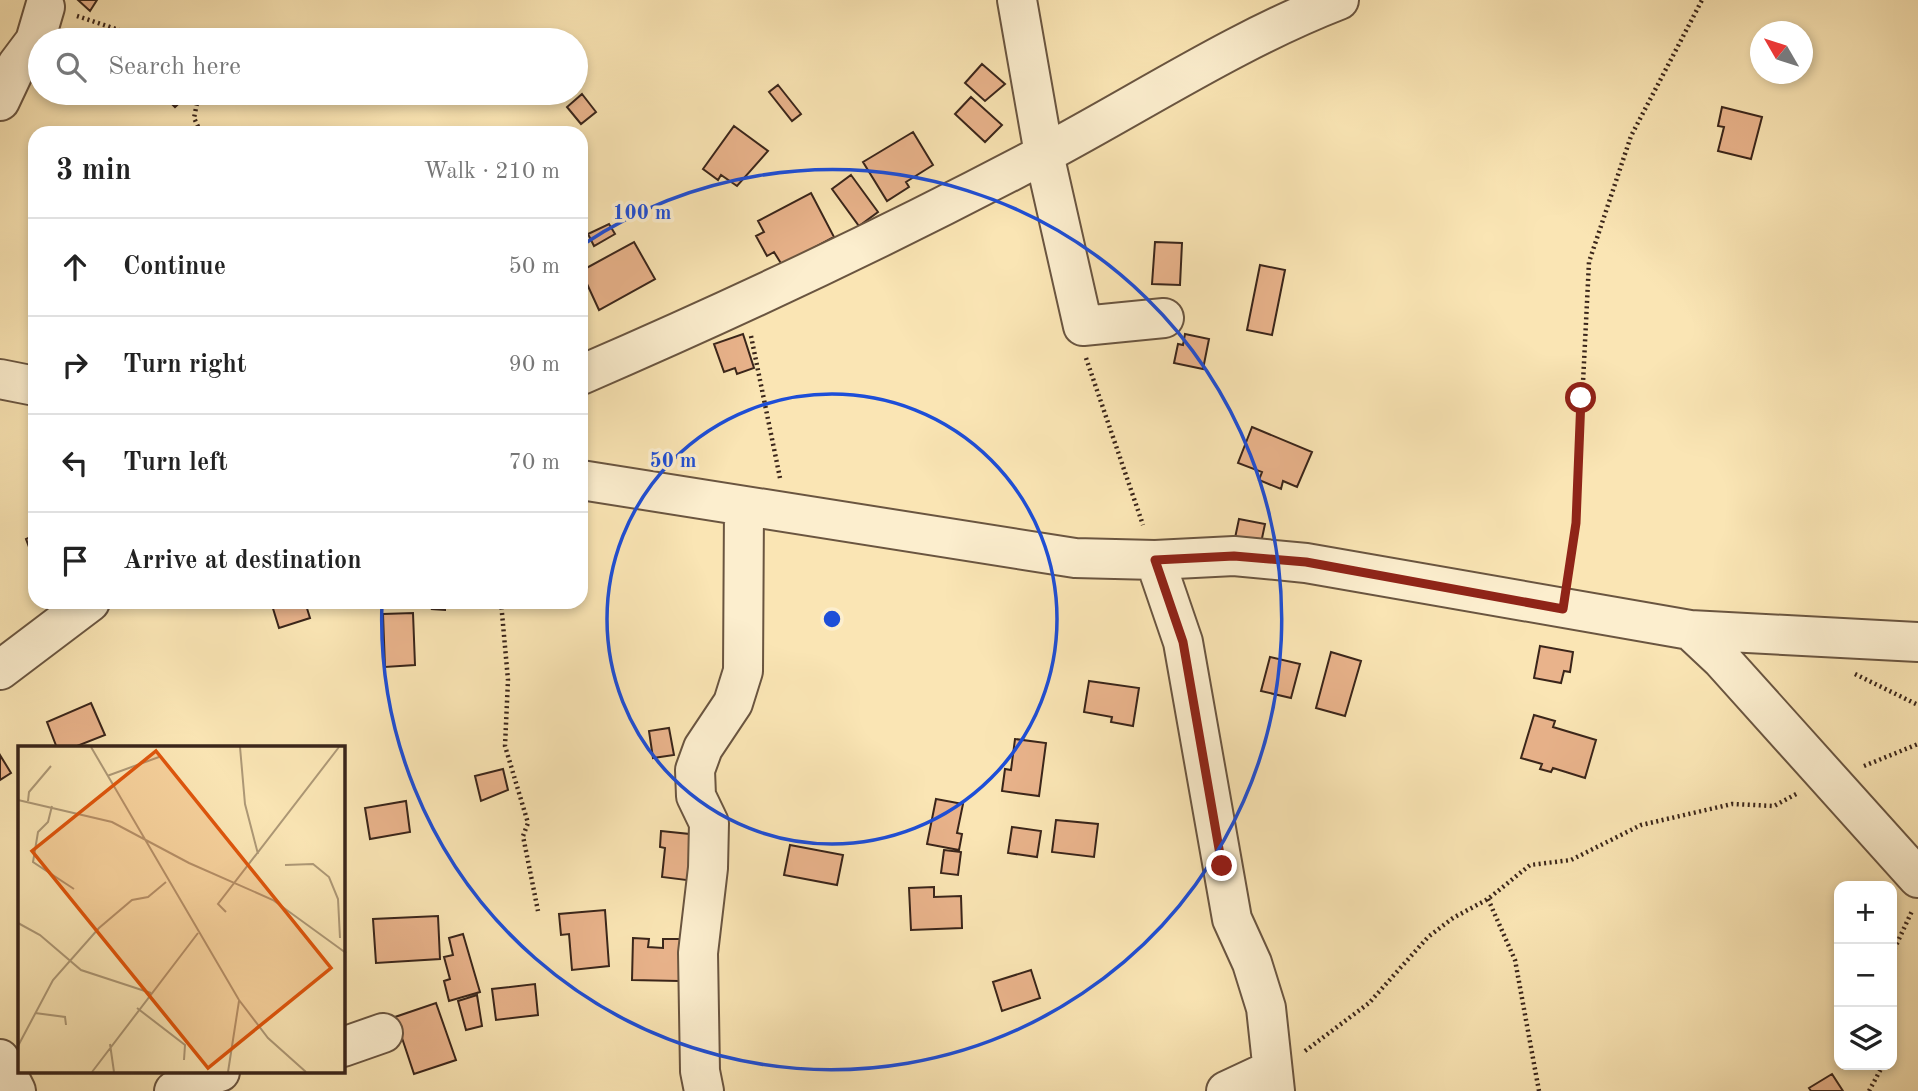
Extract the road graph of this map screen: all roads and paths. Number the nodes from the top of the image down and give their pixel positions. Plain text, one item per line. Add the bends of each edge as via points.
1 (1017, 0) edge
2 (1339, 0) edge
3 (1703, 0) edge
4 (45, 7) dead end
5 (39, 28) edge
6 (28, 50) edge
7 (0, 101) edge
8 (197, 105) edge
9 (198, 126) edge
10 (1044, 154) junction
11 (742, 305) junction
12 (1164, 318) dead end
13 (1083, 326) junction
14 (588, 372) edge
15 (0, 379) edge
16 (28, 385) edge
17 (588, 481) edge
18 (760, 511) junction
19 (1155, 560) junction
20 (81, 609) edge
21 (502, 609) edge
22 (1563, 609) junction
23 (1690, 630) junction
24 (1918, 642) edge
25 (0, 670) edge
26 (1854, 673) dead end
27 (1918, 705) edge
28 (1918, 744) edge
29 (1828, 777) junction
30 (1916, 889) edge
31 (1488, 899) junction
32 (538, 911) dead end
33 (1896, 944) edge
34 (383, 1033) dead end
35 (345, 1046) edge
36 (0, 1059) edge
37 (1880, 1070) edge
38 (212, 1074) edge
39 (1273, 1080) edge
40 (16, 1091) edge
41 (174, 1091) edge
42 (704, 1091) edge
43 (1226, 1091) edge
44 (1539, 1091) edge
45 (1869, 1091) edge

1 - 10 street
2 - 10 street via 1255,38
3 - 22 path via 1630,136 1589,262 1576,523
4 - 5 street
6 - 7 street
8 - 9 path
10 - 11 street
10 - 13 street
11 - 14 street
11 - 18 path via 781,473
12 - 13 street
13 - 19 path via 1085,354
15 - 16 street
17 - 18 street
18 - 19 street via 1074,558
18 - 42 street via 743,671 733,703 703,748 695,770 695,796 709,823 698,953
19 - 22 street via 1234,556 1306,562
19 - 39 street via 1183,642 1233,919 1266,1008
20 - 25 street
21 - 32 path via 508,680 505,746 528,823 523,836
22 - 23 street
23 - 24 street
23 - 29 street
26 - 27 path
28 - 29 path via 1885,760
29 - 30 street
29 - 31 path via 1774,806 1732,804 1641,825 1571,860 1530,865
30 - 33 path
31 - 39 path via 1428,937 1359,1012
31 - 44 path via 1515,960
34 - 35 street
36 - 40 street
37 - 45 path
38 - 41 street via 190,1080
39 - 43 street

